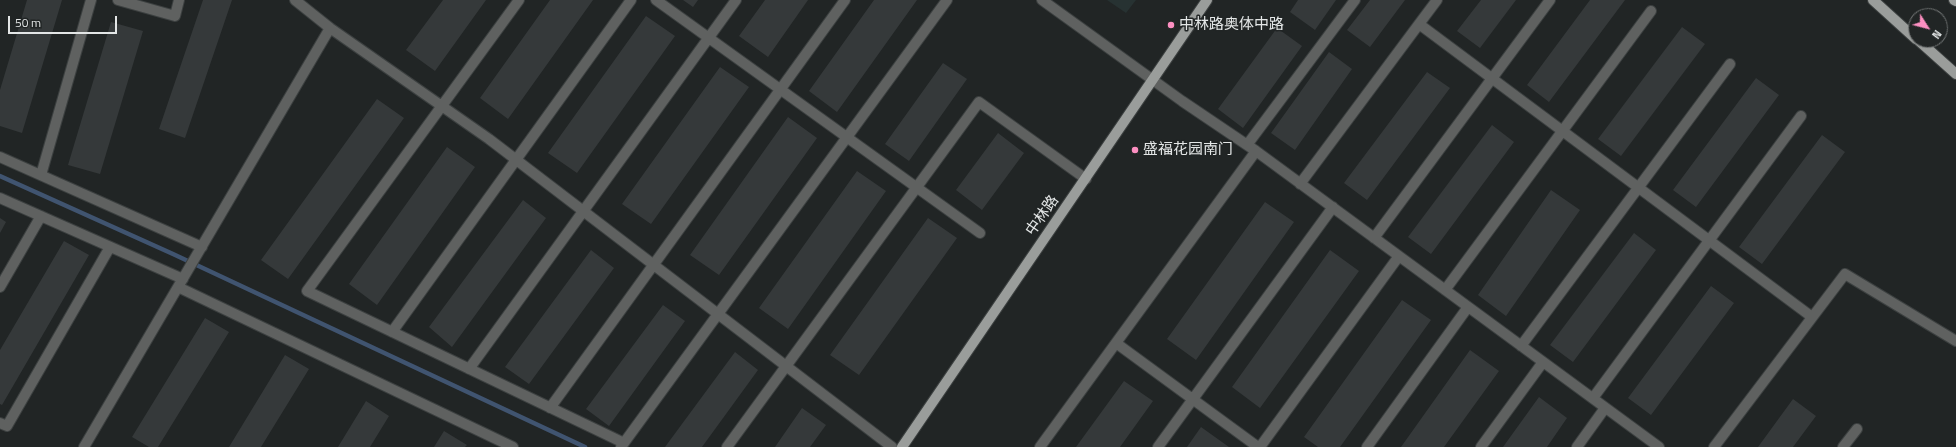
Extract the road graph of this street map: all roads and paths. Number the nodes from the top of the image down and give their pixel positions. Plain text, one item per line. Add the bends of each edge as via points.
1 (91, 0) edge
2 (118, 0) edge
3 (179, 0) edge
4 (295, 0) edge
5 (519, 0) edge
6 (631, 0) edge
7 (656, 0) edge
8 (736, 0) edge
9 (845, 0) edge
10 (948, 0) edge
11 (1042, 0) edge
12 (1207, 0) edge
13 (1355, 0) edge
14 (1436, 0) edge
15 (1550, 0) edge
16 (1873, 0) edge
17 (1651, 11) dead end
18 (1419, 24) junction
19 (330, 28) junction
20 (1908, 31) edge
21 (709, 38) junction
22 (1927, 48) edge
23 (1730, 64) dead end
24 (1956, 73) edge
25 (1492, 79) junction
26 (1154, 80) junction
27 (780, 89) junction
28 (442, 106) junction
29 (1801, 116) dead end
30 (1562, 131) junction
31 (847, 138) junction
32 (1247, 145) junction
33 (1256, 151) junction
34 (0, 156) edge
35 (516, 160) junction
36 (41, 175) junction
37 (1086, 180) junction
38 (1300, 184) junction
39 (916, 187) junction
40 (1638, 188) junction
41 (0, 198) edge
42 (1332, 207) junction
43 (584, 212) junction
44 (42, 216) junction
45 (980, 233) dead end
46 (1374, 238) junction
47 (1709, 241) junction
48 (110, 247) junction
49 (202, 247) junction
50 (1399, 256) junction
51 (654, 265) junction
52 (180, 283) junction
53 (0, 288) edge
54 (1445, 290) junction
55 (1468, 307) junction
56 (718, 314) junction
57 (1812, 317) junction
58 (392, 332) junction
59 (1956, 341) edge
60 (1116, 343) junction
61 (1521, 346) junction
62 (1543, 362) junction
63 (786, 366) junction
64 (469, 369) junction
65 (1593, 398) junction
66 (1193, 400) junction
67 (550, 408) junction
68 (1605, 408) junction
69 (0, 423) edge
70 (1857, 429) dead end
71 (623, 445) edge
72 (84, 447) edge
73 (513, 447) edge
74 (727, 447) edge
75 (892, 447) edge
76 (902, 447) edge
77 (1040, 447) edge
78 (1158, 447) edge
79 (1259, 447) edge
80 (1367, 447) edge
81 (1482, 447) edge
82 (1577, 447) edge
83 (1659, 447) edge
84 (1714, 447) edge
85 (1843, 447) edge

1 - 36 street
2 - 3 street via 175,16
4 - 19 street
5 - 28 street
6 - 35 street
7 - 21 street
8 - 21 street
9 - 27 street
10 - 31 street
11 - 26 street
12 - 26 main road, 中林路
13 - 32 street
14 - 18 street
15 - 25 street
16 - 20 main road
17 - 30 street
18 - 25 street
18 - 38 street
19 - 28 street
19 - 49 street
21 - 27 street
21 - 43 street
22 - 24 main road
23 - 40 street
25 - 30 street
25 - 46 street
26 - 32 street
26 - 37 main road, 中林路
27 - 31 street
27 - 51 street
28 - 35 street
28 - 58 street via 307,291
29 - 47 street
30 - 40 street
30 - 54 street
31 - 39 street
31 - 56 street
32 - 33 street
33 - 38 street
33 - 60 street
34 - 36 street
35 - 43 street
35 - 58 street
36 - 49 street
37 - 39 street via 979,102
37 - 76 main road, 中林路
38 - 42 street
39 - 45 street
39 - 63 street
40 - 47 street
40 - 61 street
41 - 44 street
42 - 46 street
42 - 66 street
43 - 51 street
43 - 64 street
44 - 48 street
44 - 53 street
46 - 50 street
47 - 57 street
47 - 65 street
48 - 52 street
48 - 69 street via 7,426
49 - 52 street
50 - 54 street
50 - 79 street
51 - 56 street
51 - 67 street
52 - 72 street
52 - 73 street
54 - 55 street
55 - 61 street
55 - 80 street
56 - 63 street
56 - 71 street
57 - 59 street via 1844,274
57 - 84 street
58 - 64 street
60 - 66 street
60 - 77 street
61 - 62 street
62 - 65 street
62 - 81 street
63 - 74 street
63 - 75 street
64 - 67 street
65 - 68 street
66 - 78 street
66 - 79 street
67 - 71 street
68 - 82 street
68 - 83 street
70 - 85 street

